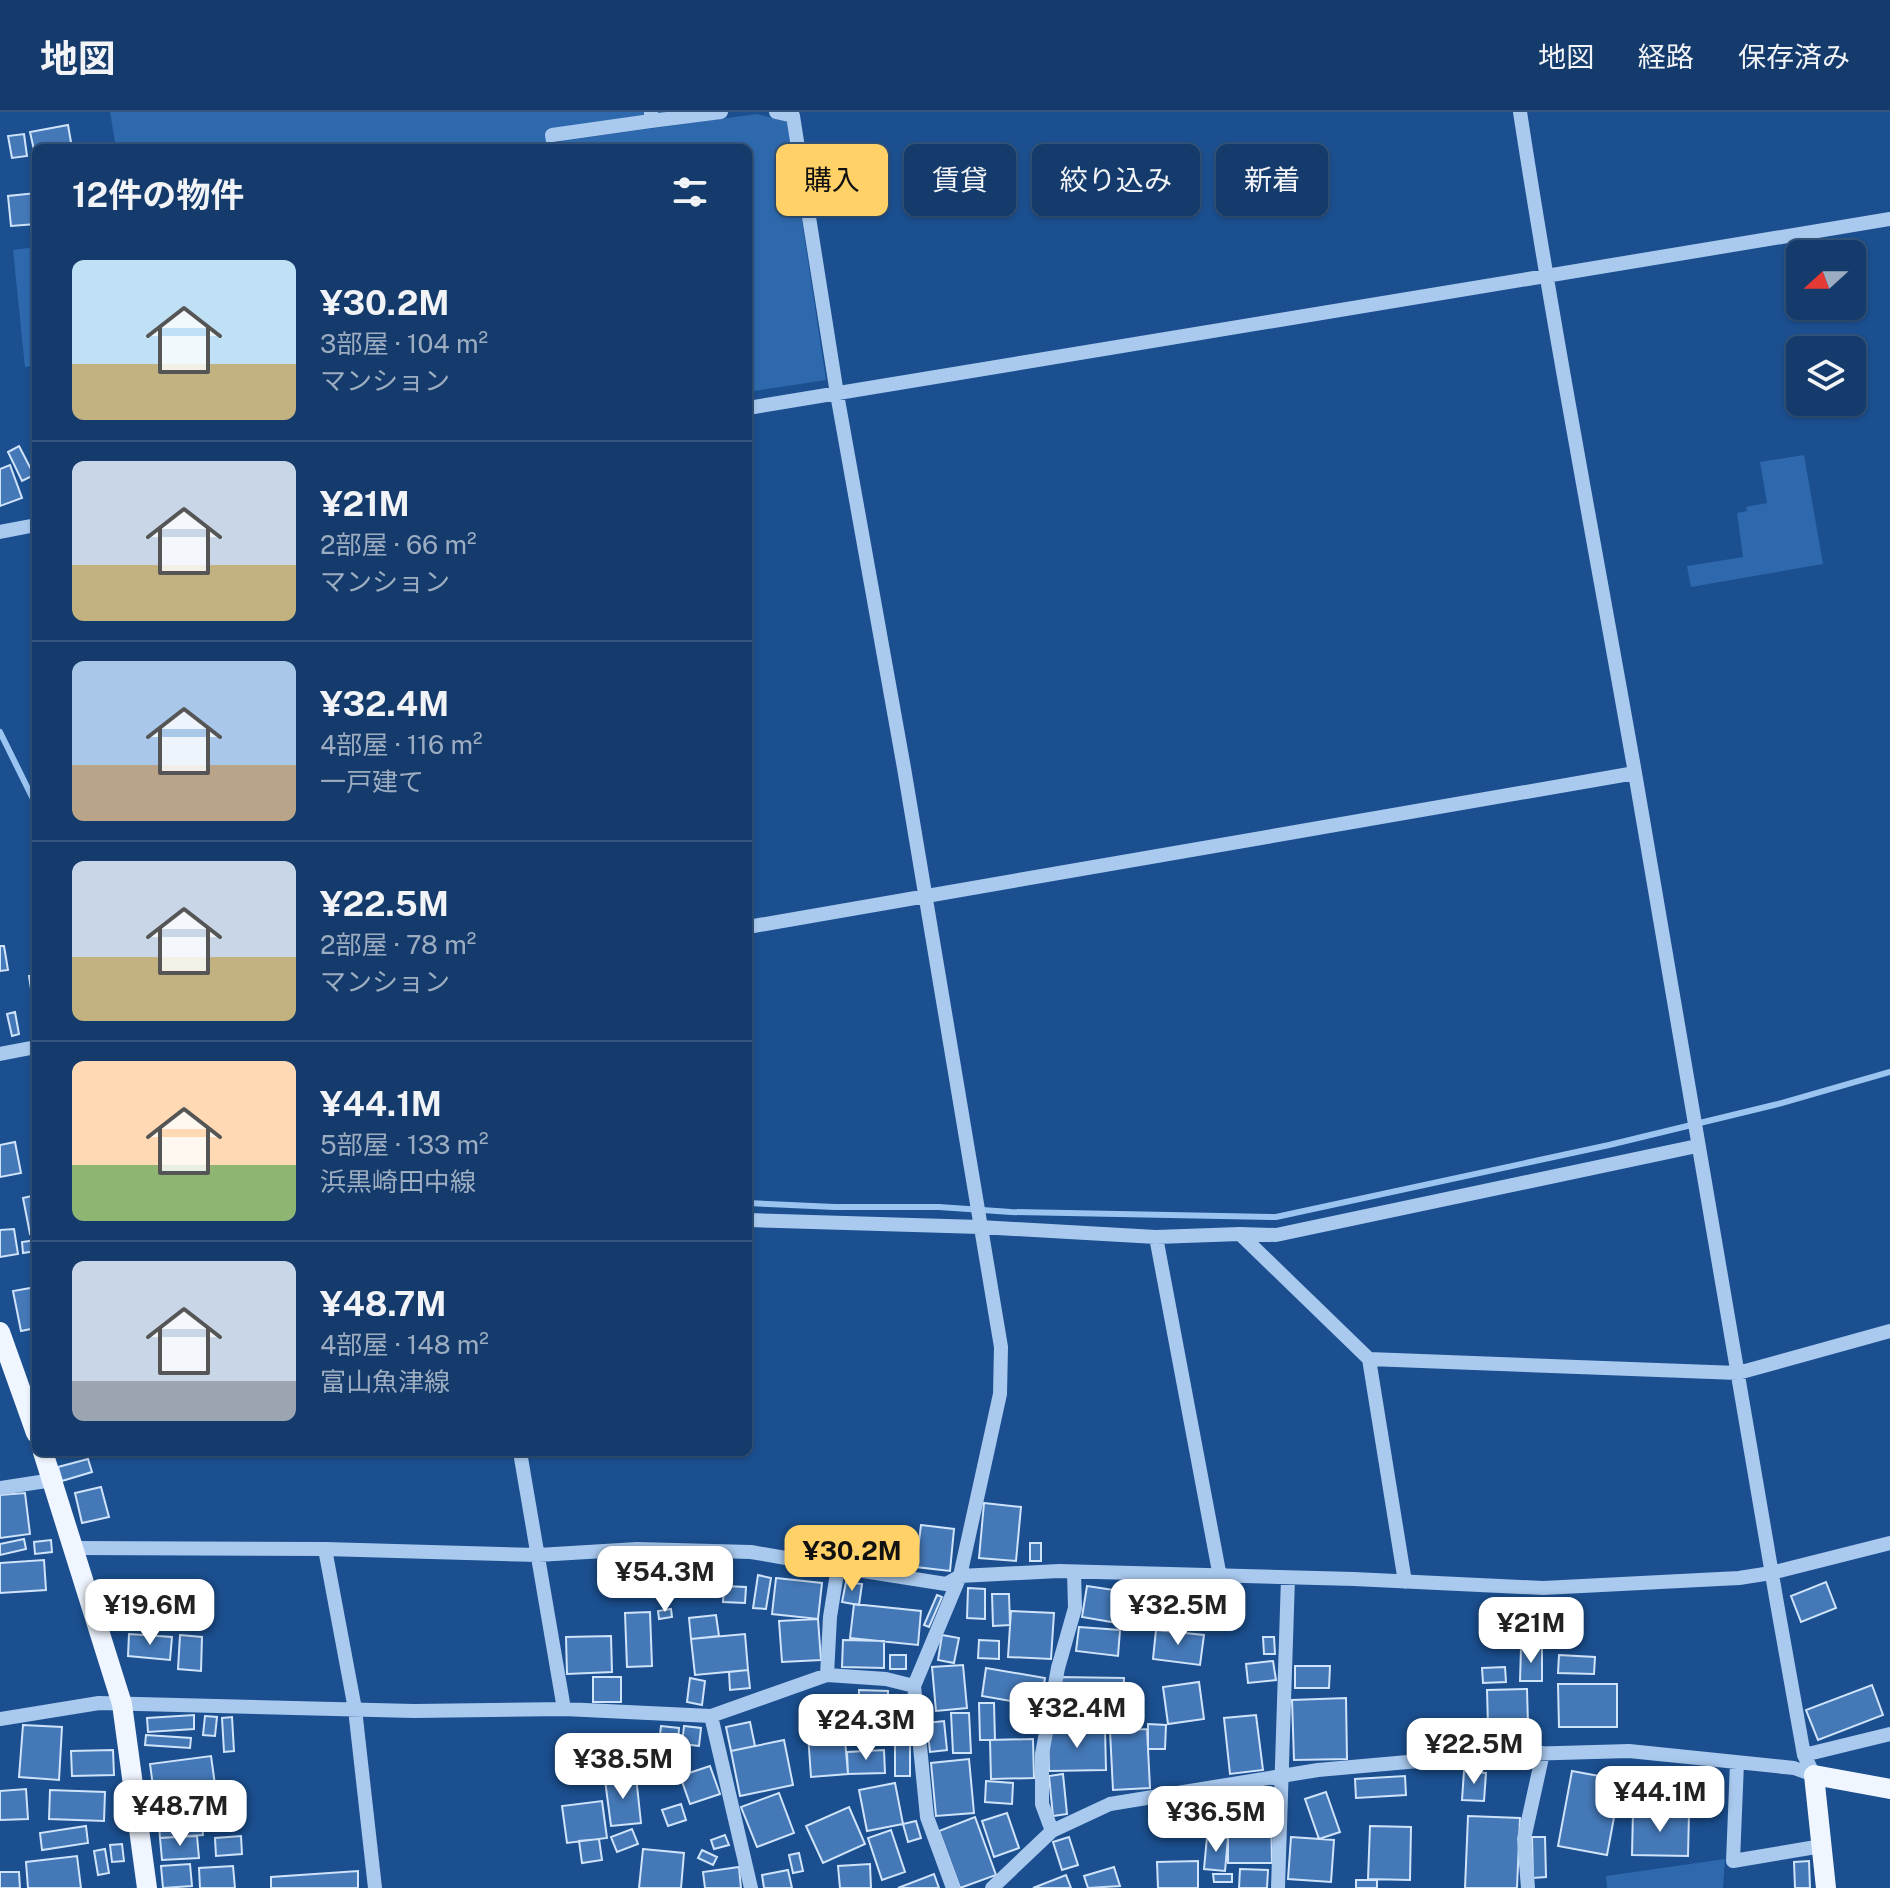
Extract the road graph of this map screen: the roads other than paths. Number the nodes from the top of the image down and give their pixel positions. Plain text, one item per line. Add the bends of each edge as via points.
1 (721, 112) edge
2 (776, 112) edge
3 (1520, 112) edge
4 (651, 116) edge
5 (553, 144) edge
6 (1890, 219) edge
7 (1545, 276) junction
8 (837, 394) junction
9 (752, 407) edge
10 (32, 526) edge
11 (0, 532) edge
12 (1635, 773) junction
13 (925, 899) junction
14 (752, 926) edge
15 (32, 1048) edge
16 (0, 1054) edge
17 (1697, 1146) junction
18 (752, 1220) edge
19 (980, 1227) junction
20 (1240, 1234) junction
21 (1156, 1237) junction
22 (1890, 1331) edge
23 (0, 1332) edge
24 (1369, 1359) junction
25 (1738, 1373) junction
26 (32, 1422) edge
27 (44, 1456) edge
28 (521, 1456) edge
29 (53, 1480) junction
30 (0, 1488) edge
31 (1890, 1543) edge
32 (74, 1548) junction
33 (325, 1549) junction
34 (538, 1555) junction
35 (838, 1567) junction
36 (1074, 1572) junction
37 (1771, 1573) junction
38 (960, 1576) junction
39 (1220, 1577) junction
40 (1288, 1578) junction
41 (1405, 1582) junction
42 (827, 1675) junction
43 (914, 1686) junction
44 (122, 1704) junction
45 (355, 1709) junction
46 (564, 1709) junction
47 (711, 1716) junction
48 (0, 1719) edge
49 (1890, 1734) edge
50 (1543, 1753) junction
51 (1804, 1755) junction
52 (1737, 1763) junction
53 (1814, 1775) junction
54 (1282, 1777) junction
55 (1890, 1789) edge
56 (1052, 1831) junction
57 (1822, 1846) junction
58 (147, 1888) edge
59 (375, 1888) edge
60 (751, 1888) edge
61 (953, 1888) edge
62 (992, 1888) edge
63 (1278, 1888) edge
64 (1528, 1888) edge
65 (1826, 1888) edge

1 - 4 street
2 - 8 street via 793,116
3 - 7 street
4 - 5 street via 552,135
6 - 7 street
7 - 8 street
7 - 12 street
8 - 9 street
8 - 13 street
10 - 11 street
12 - 13 street
12 - 17 street
13 - 14 street
13 - 19 street
15 - 16 street
17 - 20 street via 1276,1235
17 - 25 street
18 - 19 street
19 - 21 street
19 - 38 street via 1001,1347 1000,1394
20 - 21 street
20 - 24 street
21 - 39 street
22 - 25 street
23 - 26 main road
24 - 25 street
24 - 41 street
25 - 37 street
27 - 29 main road
28 - 34 street
29 - 30 street
29 - 32 main road
31 - 37 street
32 - 33 street
32 - 44 main road
33 - 34 street
33 - 45 street
34 - 35 street via 637,1549 751,1552
34 - 46 street
35 - 38 street via 946,1584
35 - 42 street
36 - 38 street
36 - 39 street
36 - 56 street via 1075,1608 1042,1754 1042,1804
37 - 41 street via 1543,1588
37 - 51 street
38 - 43 street
39 - 40 street
40 - 41 street
40 - 54 street
42 - 43 street
42 - 47 street
43 - 61 street via 927,1817
44 - 45 street
44 - 48 street
44 - 58 main road
45 - 46 street
45 - 59 street
46 - 47 street
47 - 60 street
49 - 51 street
50 - 52 street via 1629,1751
50 - 54 street via 1383,1762
50 - 64 street via 1524,1839
51 - 53 street
52 - 53 street
52 - 57 street via 1733,1861
53 - 55 main road
53 - 57 main road
54 - 56 street via 1110,1804
54 - 63 street
56 - 62 street
57 - 65 main road

